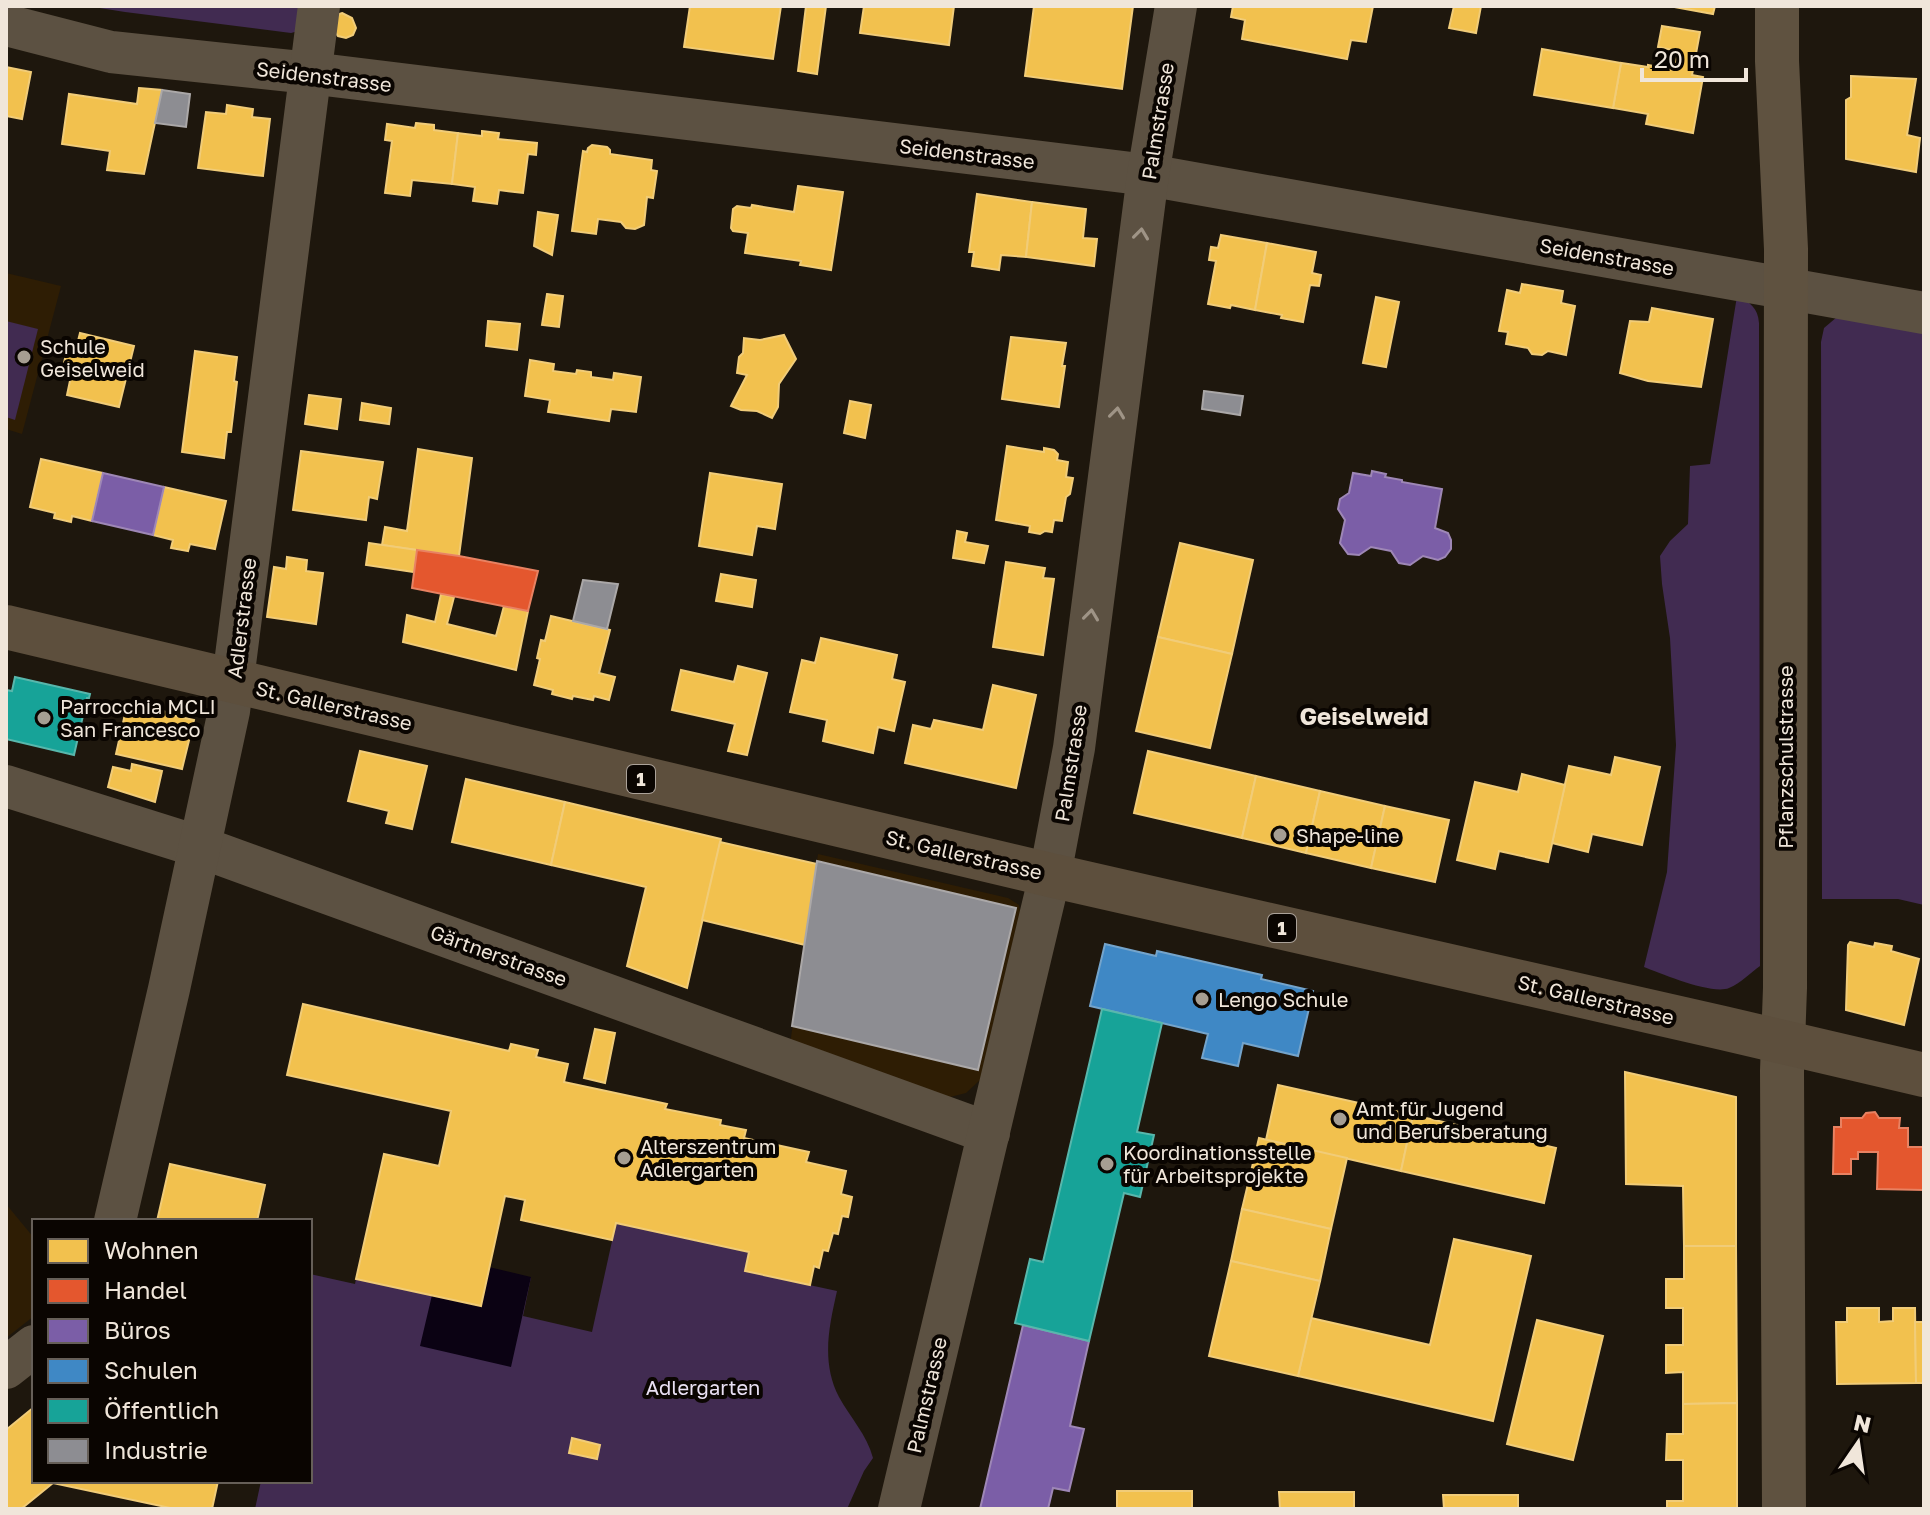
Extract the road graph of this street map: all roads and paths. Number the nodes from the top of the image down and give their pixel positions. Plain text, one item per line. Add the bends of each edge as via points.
1 (319, 6) edge
2 (1176, 6) edge
3 (1777, 6) edge
4 (6, 25) edge
5 (310, 73) junction
6 (1148, 175) junction
7 (1786, 287) junction
8 (1924, 313) edge
9 (6, 627) edge
10 (233, 681) junction
11 (6, 786) edge
12 (200, 847) junction
13 (1050, 875) junction
14 (1784, 1042) junction
15 (1924, 1075) edge
16 (989, 1133) junction
17 (115, 1219) edge
18 (32, 1348) edge
19 (6, 1368) edge
20 (899, 1509) edge
21 (1784, 1509) edge

1 - 5 street, Adlerstrasse
2 - 6 street, Palmstrasse
3 - 7 street, Pflanzschulstrasse
4 - 5 street, Seidenstrasse via 111,52
5 - 6 street, Seidenstrasse
5 - 10 street, Adlerstrasse
6 - 7 street, Seidenstrasse
13 -> 6 street, Palmstrasse via 1074,748
7 - 8 street, Seidenstrasse
7 - 14 street, Pflanzschulstrasse
9 - 10 main road, St. Gallerstrasse / 1
10 - 12 street, Adlerstrasse
10 - 13 main road, St. Gallerstrasse / 1
11 - 12 street, Gärtnerstrasse
12 - 16 street, Gärtnerstrasse
12 - 17 street, Adlerstrasse
13 - 14 main road, St. Gallerstrasse / 1
13 - 16 street, Palmstrasse
14 - 15 main road, St. Gallerstrasse / 1
14 - 21 street, Pflanzschulstrasse
16 - 20 street, Palmstrasse
18 - 19 street

